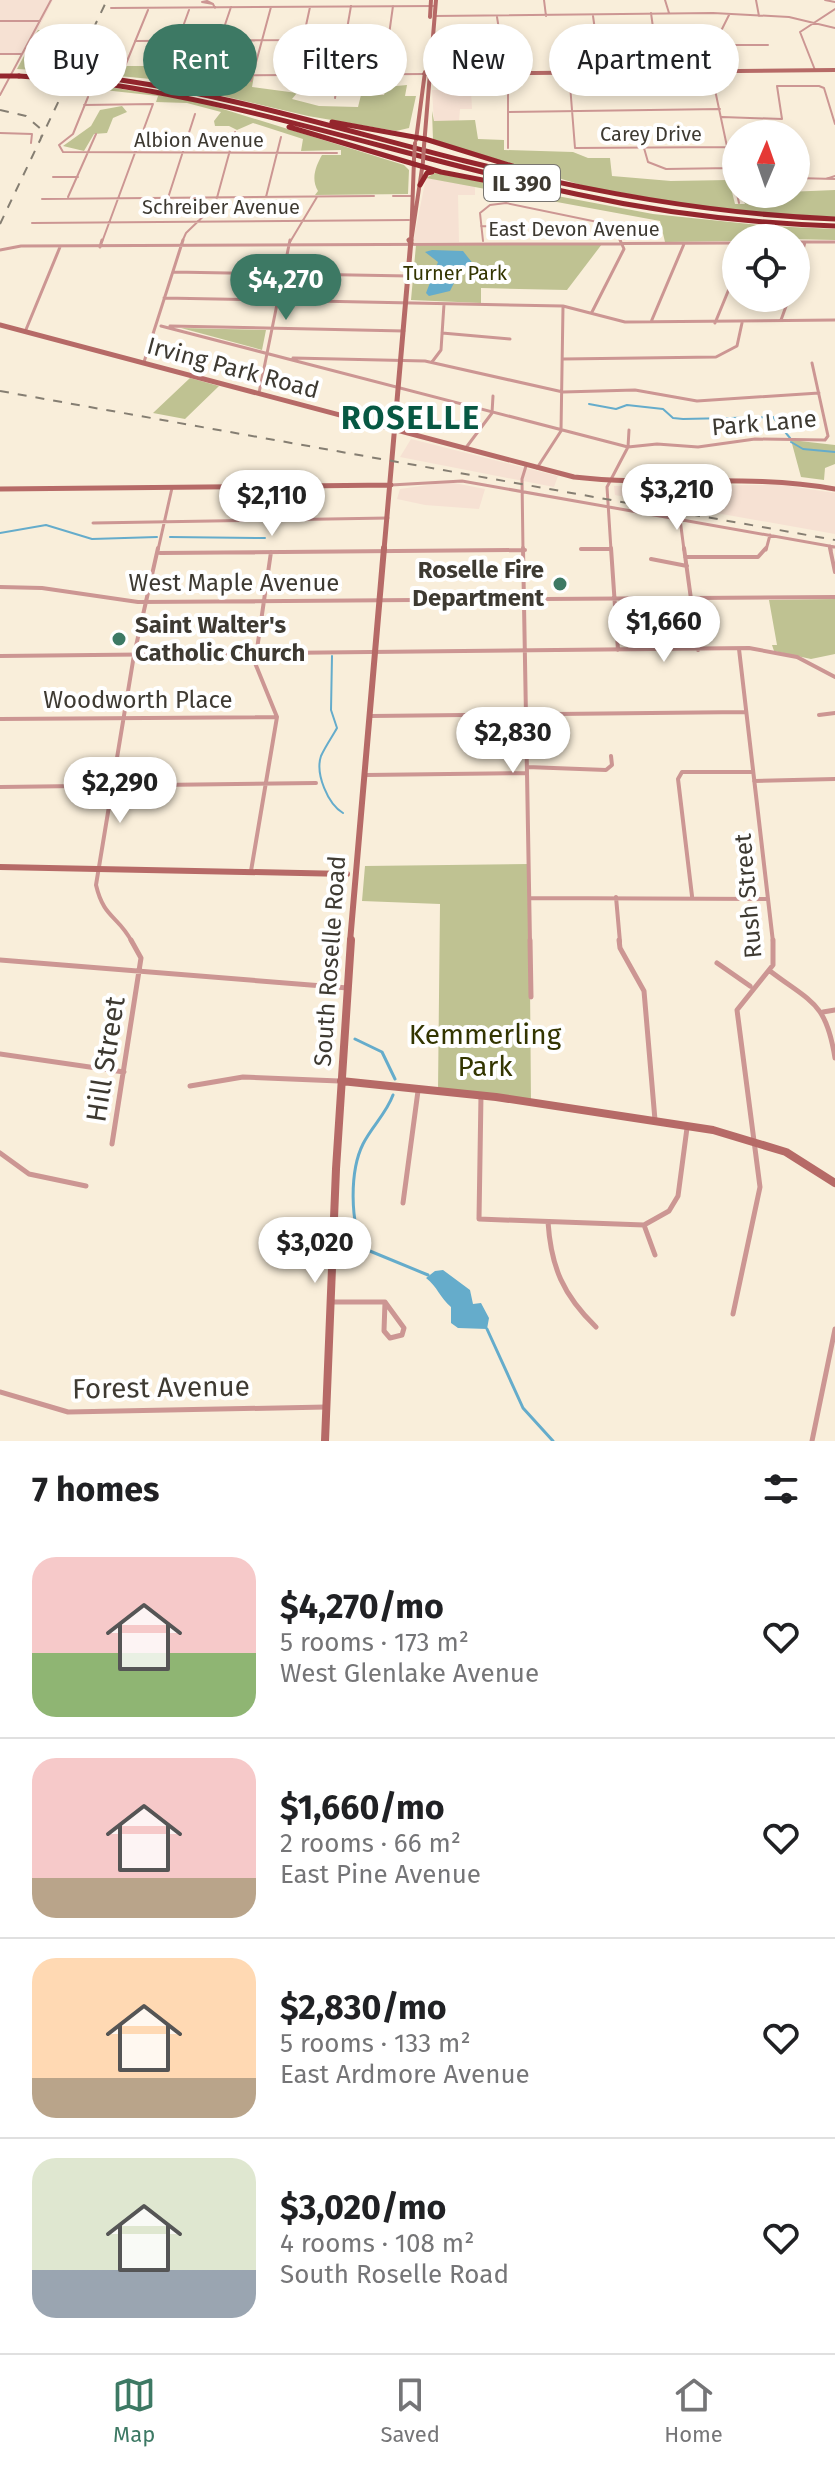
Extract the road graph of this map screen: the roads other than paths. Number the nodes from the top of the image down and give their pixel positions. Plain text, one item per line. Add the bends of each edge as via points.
1 (51, 0) edge
2 (544, 0) edge
3 (665, 0) edge
4 (756, 0) edge
5 (825, 0) edge
6 (150, 1) edge
7 (835, 2) edge
8 (433, 3) edge
9 (351, 6) junction
10 (393, 6) junction
11 (231, 7) junction
12 (271, 7) junction
13 (310, 7) junction
14 (123, 8) dead end
15 (148, 9) junction
16 (835, 9) edge
17 (189, 10) dead end
18 (651, 13) junction
19 (669, 13) junction
20 (729, 15) junction
21 (434, 16) junction
22 (546, 16) junction
23 (593, 16) junction
24 (759, 16) junction
25 (497, 17) junction
26 (0, 21) edge
27 (40, 21) junction
28 (813, 21) junction
29 (183, 24) edge
30 (225, 24) edge
31 (307, 24) edge
32 (348, 24) edge
33 (390, 24) edge
34 (431, 24) edge
35 (433, 24) edge
36 (498, 24) edge
37 (594, 24) edge
38 (653, 24) edge
39 (724, 24) edge
40 (835, 28) edge
41 (257, 40) edge
42 (262, 40) junction
43 (273, 40) edge
44 (135, 41) junction
45 (143, 41) edge
46 (739, 45) edge
47 (768, 45) dead end
48 (0, 54) edge
49 (22, 54) junction
50 (257, 59) edge
51 (127, 61) edge
52 (815, 70) junction
53 (835, 70) edge
54 (739, 71) edge
55 (1, 72) edge
56 (24, 74) edge
57 (127, 82) edge
58 (127, 86) edge
59 (0, 95) edge
60 (423, 96) edge
61 (425, 96) edge
62 (509, 96) edge
63 (571, 96) edge
64 (717, 96) edge
65 (88, 97) dead end
66 (216, 103) junction
67 (84, 105) junction
68 (251, 105) junction
69 (720, 109) junction
70 (572, 111) junction
71 (509, 112) junction
72 (195, 114) dead end
73 (722, 117) junction
74 (722, 120) edge
75 (835, 124) edge
76 (417, 126) junction
77 (235, 132) dead end
78 (0, 133) edge
79 (96, 134) dead end
80 (401, 134) junction
81 (281, 137) dead end
82 (416, 140) junction
83 (31, 143) dead end
84 (425, 143) junction
85 (722, 147) edge
86 (508, 148) dead end
87 (644, 148) junction
88 (277, 153) junction
89 (337, 153) dead end
90 (87, 154) junction
91 (134, 154) junction
92 (182, 154) junction
93 (229, 154) junction
94 (414, 162) junction
95 (423, 164) junction
96 (722, 168) edge
97 (435, 171) junction
98 (53, 177) dead end
99 (78, 177) junction
100 (835, 177) edge
101 (810, 178) edge
102 (420, 185) junction
103 (374, 196) dead end
104 (393, 196) dead end
105 (411, 196) junction
106 (266, 197) junction
107 (317, 197) junction
108 (118, 198) junction
109 (168, 198) junction
110 (217, 198) junction
111 (42, 199) dead end
112 (68, 199) junction
113 (640, 202) junction
114 (623, 206) junction
115 (835, 219) edge
116 (302, 220) junction
117 (409, 220) junction
118 (199, 221) junction
119 (108, 222) junction
120 (32, 223) dead end
121 (481, 226) junction
122 (835, 226) edge
123 (513, 227) dead end
124 (483, 242) junction
125 (810, 242) edge
126 (835, 242) edge
127 (411, 243) junction
128 (621, 243) junction
129 (683, 243) junction
130 (722, 243) edge
131 (181, 246) junction
132 (288, 246) junction
133 (60, 247) junction
134 (100, 247) junction
135 (0, 250) edge
136 (173, 272) junction
137 (282, 274) junction
138 (409, 276) junction
139 (164, 298) junction
140 (277, 300) junction
141 (406, 303) junction
142 (444, 304) junction
143 (563, 306) junction
144 (722, 306) edge
145 (592, 312) junction
146 (784, 312) edge
147 (781, 320) junction
148 (835, 320) edge
149 (651, 322) junction
150 (715, 323) junction
151 (742, 323) junction
152 (0, 325) edge
153 (158, 326) junction
154 (272, 328) junction
155 (404, 331) junction
156 (25, 332) junction
157 (442, 333) junction
158 (510, 339) dead end
159 (267, 353) junction
160 (286, 358) junction
161 (563, 359) junction
162 (401, 360) junction
163 (144, 362) junction
164 (432, 362) junction
165 (812, 363) dead end
166 (399, 389) junction
167 (563, 392) junction
168 (259, 393) junction
169 (820, 393) junction
170 (493, 396) dead end
171 (492, 413) junction
172 (629, 430) dead end
173 (396, 431) junction
174 (561, 431) junction
175 (628, 447) junction
176 (465, 449) junction
177 (526, 466) junction
178 (537, 468) junction
179 (609, 481) junction
180 (391, 485) junction
181 (172, 488) junction
182 (0, 489) edge
183 (835, 489) edge
184 (523, 494) junction
185 (608, 507) junction
186 (388, 518) junction
187 (680, 519) junction
188 (167, 522) junction
189 (93, 523) dead end
190 (770, 535) junction
191 (832, 546) edge
192 (581, 549) dead end
193 (611, 549) junction
194 (525, 550) junction
195 (385, 551) junction
196 (271, 552) junction
197 (160, 553) junction
198 (685, 557) junction
199 (651, 559) dead end
200 (687, 566) junction
201 (835, 572) edge
202 (0, 587) edge
203 (691, 597) junction
204 (835, 597) edge
205 (615, 598) junction
206 (526, 599) junction
207 (262, 601) junction
208 (381, 601) junction
209 (147, 602) junction
210 (739, 649) junction
211 (618, 650) junction
212 (698, 650) junction
213 (524, 652) junction
214 (377, 653) junction
215 (256, 654) junction
216 (134, 655) junction
217 (0, 656) edge
218 (835, 677) edge
219 (746, 712) junction
220 (835, 713) edge
221 (526, 715) junction
222 (819, 715) dead end
223 (371, 716) junction
224 (277, 717) junction
225 (122, 718) junction
226 (0, 719) edge
227 (611, 756) dead end
228 (527, 770) junction
229 (753, 772) junction
230 (366, 775) junction
231 (835, 779) edge
232 (754, 781) junction
233 (316, 783) dead end
234 (265, 785) junction
235 (111, 786) junction
236 (0, 787) edge
237 (0, 867) edge
238 (98, 869) junction
239 (250, 872) junction
240 (347, 874) joint
241 (356, 874) junction
242 (692, 896) junction
243 (616, 897) junction
244 (530, 898) junction
245 (768, 899) junction
246 (0, 960) edge
247 (717, 963) dead end
248 (770, 971) junction
249 (139, 976) junction
250 (750, 986) junction
251 (348, 988) junction
252 (531, 997) dead end
253 (835, 1010) edge
254 (823, 1012) junction
255 (0, 1054) edge
256 (835, 1058) edge
257 (124, 1072) junction
258 (341, 1081) junction
259 (190, 1086) dead end
260 (418, 1089) junction
261 (481, 1095) junction
262 (655, 1121) junction
263 (687, 1126) junction
264 (752, 1140) junction
265 (112, 1144) dead end
266 (0, 1153) edge
267 (835, 1183) edge
268 (86, 1186) dead end
269 (403, 1203) dead end
270 (548, 1222) junction
271 (644, 1225) junction
272 (655, 1255) dead end
273 (330, 1302) junction
274 (385, 1302) junction
275 (733, 1314) dead end
276 (596, 1327) dead end
277 (835, 1329) edge
278 (0, 1392) edge
279 (326, 1407) junction
280 (325, 1441) edge
281 (812, 1441) edge

1 - 27 street
2 - 22 street
3 - 19 street
4 - 24 street
5 - 7 street
6 - 15 street
8 - 10 street
8 - 21 main road
8 - 34 main road
9 - 10 street
9 - 13 street
9 - 32 street
10 - 33 street
11 - 12 street
11 - 15 street
11 - 30 street
12 - 13 street
12 - 42 street
13 - 31 street
14 - 15 street
15 - 44 street
16 - 28 street
17 - 29 street
18 - 19 street
18 - 23 street
18 - 38 street
19 - 20 street
20 - 24 street
20 - 39 street
21 - 25 street
21 - 35 main road
22 - 23 street
22 - 25 street
23 - 37 street
24 - 28 street
25 - 36 street
26 - 27 street
27 - 49 street
28 - 40 street
28 - 52 street via 800,32
41 - 42 street
42 - 43 street
42 - 50 street
44 - 45 street
44 - 51 street
46 - 47 street
48 - 49 street
49 - 59 street
52 - 53 main road
52 - 54 main road
55 - 56 highway, IL 390, bridge
57 - 68 highway, IL 390
58 - 66 highway, IL 390
60 - 76 main road
61 - 84 main road
62 - 71 street
63 - 70 street
64 - 69 street
65 - 67 street
66 - 94 highway via 348,148
66 - 114 highway, IL 390
67 - 90 street, Albion Avenue via 73,134 59,145 62,151
67 - 91 street via 153,104
68 - 80 highway
68 - 113 highway, IL 390
69 - 70 street
69 - 73 street
70 - 71 street
70 - 87 street, Carey Drive via 575,148
71 - 86 street
72 - 92 street
73 - 74 street
73 - 75 street via 782,119 776,85 824,88
76 - 80 highway
76 - 82 main road
77 - 93 street
78 - 83 street via 32,134
79 - 90 street
80 - 82 highway
81 - 88 street
82 - 84 highway
82 - 94 main road, bridge
84 - 95 main road, bridge
84 - 113 highway
85 - 87 street, Carey Drive
87 - 96 street via 649,163 663,168
88 - 89 street, Albion Avenue
88 - 93 street, Albion Avenue
88 - 106 street
90 - 91 street, Albion Avenue
90 - 99 street
91 - 92 street, Albion Avenue
91 - 108 street
92 - 93 street, Albion Avenue
92 - 109 street
93 - 110 street
94 - 95 highway
94 - 105 main road
95 - 97 highway
95 - 102 main road
97 - 102 highway
97 - 114 highway
98 - 99 street
99 - 112 street
100 - 101 street
102 - 127 main road
103 - 107 street
104 - 105 street
105 - 117 main road
106 - 107 street
106 - 110 street
107 - 116 street
108 - 109 street
108 - 112 street
108 - 119 street
109 - 110 street
110 - 118 street
111 - 112 street
113 - 115 highway, IL 390
114 - 122 highway, IL 390 via 713,219
116 - 117 street, Schreiber Avenue
116 - 118 street, Schreiber Avenue
116 - 132 street
117 - 127 main road
118 - 119 street, Schreiber Avenue
118 - 131 street
119 - 120 street, Schreiber Avenue
119 - 134 street
121 - 123 street
121 - 124 street
121 - 128 street via 483,208 506,203 606,222 615,227
124 - 127 street, East Devon Avenue
124 - 128 street, East Devon Avenue
125 - 126 street
127 - 132 street, East Devon Avenue
127 - 138 main road, South Roselle Road
128 - 129 street, East Devon Avenue
128 - 145 street via 623,252
129 - 130 street, East Devon Avenue
129 - 149 street
131 - 132 street, East Devon Avenue
131 - 134 street, East Devon Avenue
131 - 136 street
132 - 137 street
133 - 134 street, East Devon Avenue
133 - 135 street, East Devon Avenue
133 - 156 street
136 - 137 street
136 - 139 street
137 - 138 street
137 - 140 street
138 - 141 main road, South Roselle Road
139 - 140 street
139 - 153 street
140 - 141 street
140 - 154 street
141 - 142 street
141 - 155 main road, South Roselle Road
142 - 143 street
142 - 157 street
143 - 145 street
143 - 161 street
144 - 150 street
145 - 149 street via 620,321
146 - 147 street
147 - 148 street
147 - 151 street
149 - 150 street
150 - 151 street
151 - 161 street via 737,346 716,357
152 - 156 main road, Irving Park Road
153 - 154 street
153 - 159 street
153 - 163 street
154 - 155 street
154 - 159 street
155 - 162 main road, South Roselle Road
156 - 163 main road, Irving Park Road
157 - 158 street
157 - 164 street via 440,352
159 - 160 street
159 - 168 street
160 - 162 street
160 - 166 street
161 - 167 street
162 - 164 street
162 - 166 main road, South Roselle Road
163 - 168 main road, Irving Park Road
164 - 167 street
165 - 169 street, Park Lane
166 - 171 street
166 - 173 main road, South Roselle Road
167 - 169 street via 635,390 702,401
167 - 174 street
168 - 173 main road, Irving Park Road
169 - 175 street, Park Lane via 825,440
170 - 171 street
171 - 174 street
171 - 176 street
172 - 175 street
173 - 176 main road, Irving Park Road
173 - 180 main road, South Roselle Road
174 - 175 street
174 - 178 street
175 - 179 street
176 - 177 main road, Irving Park Road
177 - 178 main road, Irving Park Road
177 - 184 street
178 - 179 main road, Irving Park Road
179 - 183 main road, Irving Park Road via 795,482
179 - 185 street
180 - 181 main road
180 - 184 street via 451,480
180 - 186 main road, South Roselle Road
181 - 182 main road
181 - 188 street, Hill Street
184 - 185 street
184 - 194 street
185 - 187 street
185 - 193 street
186 - 188 street
186 - 195 main road, South Roselle Road
187 - 190 street
187 - 198 street
188 - 189 street
188 - 197 street, Hill Street
190 - 191 street
190 - 198 street via 766,551 758,557
191 - 201 street
192 - 193 street
193 - 205 street
194 - 195 street
194 - 206 street
195 - 196 street
195 - 208 main road, South Roselle Road
196 - 197 street
196 - 207 street
197 - 209 street, Hill Street
198 - 200 street
199 - 200 street
200 - 203 street
202 - 209 street, West Maple Avenue
203 - 204 street, West Maple Avenue
203 - 205 street, West Maple Avenue
203 - 212 street
205 - 206 street, West Maple Avenue
205 - 211 street
206 - 208 street, West Maple Avenue
206 - 213 street
207 - 208 street, West Maple Avenue
207 - 209 street, West Maple Avenue
207 - 215 street
208 - 214 main road, South Roselle Road
209 - 216 street, Hill Street
210 - 212 street
210 - 218 street via 786,654
210 - 219 street, Rush Street
211 - 212 street
211 - 213 street
213 - 214 street
213 - 221 street
214 - 215 street
214 - 223 main road, South Roselle Road
215 - 216 street
215 - 224 street via 255,678 274,703
216 - 217 street
216 - 225 street, Hill Street
219 - 221 street
219 - 229 street, Rush Street
220 - 222 street
221 - 223 street
221 - 228 street
223 - 230 main road, South Roselle Road
224 - 225 street, Woodworth Place
224 - 234 street
225 - 226 street, Woodworth Place
225 - 235 street, Hill Street
227 - 228 street via 606,770
228 - 230 street
228 - 244 street
229 - 232 street, Rush Street
229 - 242 street via 693,770 678,779
230 - 241 main road, South Roselle Road
231 - 232 street
232 - 245 street, Rush Street
233 - 234 street
234 - 235 street
234 - 239 street
235 - 236 street
235 - 238 street, Hill Street
237 - 238 main road
238 - 239 main road
238 - 249 street, Hill Street via 98,901 135,941 141,958
239 - 240 main road
240 - 241 street
241 - 251 main road, South Roselle Road
242 - 243 street
242 - 245 street
243 - 244 street
243 - 262 street via 620,948 644,991
244 - 252 street
245 - 248 street, Rush Street via 775,957
246 - 249 street
247 - 250 street
248 - 250 street, Rush Street
248 - 254 street
249 - 251 street, Hill Street
249 - 257 street, Hill Street
250 - 264 street, Rush Street via 737,1010
251 - 258 main road, South Roselle Road
253 - 254 street
254 - 256 street
255 - 257 street
257 - 265 street, Hill Street
258 - 259 street via 286,1078
258 - 260 main road
258 - 273 main road, South Roselle Road
260 - 261 main road
260 - 269 street
261 - 262 main road
261 - 270 street via 479,1219
262 - 263 main road
263 - 264 main road
263 - 271 street via 678,1196 669,1211
264 - 267 main road via 786,1152
264 - 275 street, Rush Street via 760,1187
266 - 268 street via 25,1173
270 - 271 street
270 - 276 street via 559,1286
271 - 272 street
273 - 274 street
273 - 279 main road, South Roselle Road
274 - 274 street via 404,1328 396,1338 384,1331
277 - 281 street
278 - 279 street, Forest Avenue via 68,1412
279 - 280 main road, South Roselle Road

